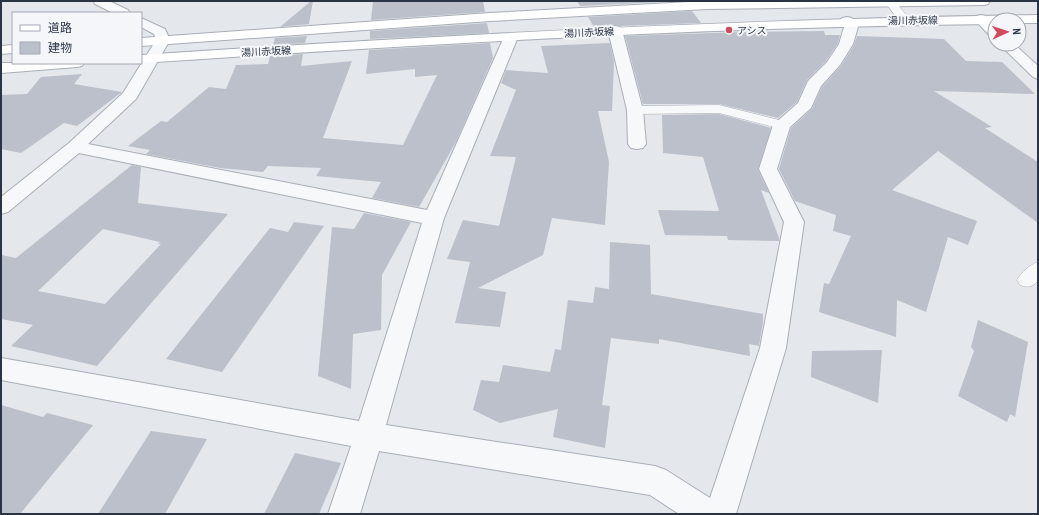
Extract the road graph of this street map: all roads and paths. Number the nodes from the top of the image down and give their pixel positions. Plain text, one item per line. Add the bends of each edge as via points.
1 (99, 1) edge
2 (984, 1) edge
3 (889, 2) edge
4 (702, 3) edge
5 (121, 12) edge
6 (1038, 18) edge
7 (981, 19) junction
8 (847, 21) junction
9 (905, 21) junction
10 (142, 23) edge
11 (987, 25) edge
12 (615, 30) junction
13 (511, 36) junction
14 (163, 40) junction
15 (142, 42) edge
16 (12, 49) edge
17 (1, 50) edge
18 (1015, 52) edge
19 (146, 58) edge
20 (62, 64) edge
21 (1, 68) edge
22 (1038, 74) edge
23 (635, 110) junction
24 (782, 125) junction
25 (637, 144) dead end
26 (75, 147) junction
27 (1, 207) edge
28 (434, 218) junction
29 (1, 369) edge
30 (370, 436) junction
31 (344, 514) edge
32 (707, 514) edge
33 (720, 514) edge

1 - 5 street
2 - 3 main road, 湯川赤坂線
3 - 4 main road, 湯川赤坂線
3 - 9 lane
4 - 14 main road, 湯川赤坂線
6 - 7 main road, 湯川赤坂線
7 - 9 main road, 湯川赤坂線
7 - 11 street
8 - 9 main road, 湯川赤坂線
8 - 12 main road, 湯川赤坂線
8 - 24 street via 851,27 848,38 833,66 814,84 805,105
10 - 14 street via 160,32
12 - 13 main road, 湯川赤坂線
12 - 23 street
13 - 19 main road, 湯川赤坂線
13 - 28 street
14 - 15 main road, 湯川赤坂線
14 - 19 street
16 - 17 main road
18 - 22 street
19 - 26 street via 130,96
20 - 21 main road
23 - 24 lane via 719,110
23 - 25 street
24 - 33 street via 768,169 794,222 773,348
26 - 27 street
26 - 28 street
28 - 30 street
29 - 30 street
30 - 31 street
30 - 32 street via 654,481

